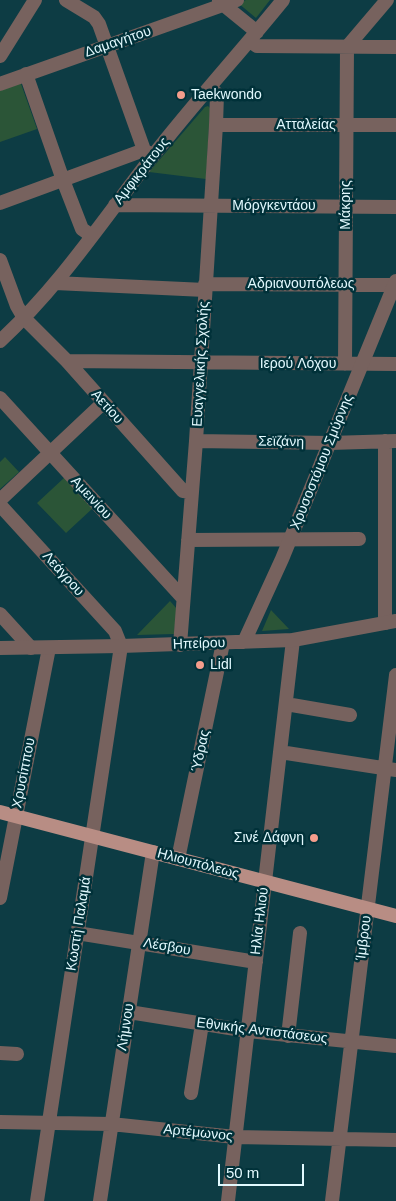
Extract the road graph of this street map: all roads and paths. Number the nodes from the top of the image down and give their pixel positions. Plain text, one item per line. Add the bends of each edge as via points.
1 (35, 0) edge
2 (66, 0) edge
3 (237, 0) edge
4 (283, 0) edge
5 (387, 0) edge
6 (220, 2) edge
7 (253, 37) junction
8 (106, 46) junction
9 (346, 47) junction
10 (396, 47) edge
11 (0, 56) edge
12 (26, 74) junction
13 (0, 84) edge
14 (210, 87) junction
15 (346, 124) junction
16 (216, 125) junction
17 (396, 125) edge
18 (148, 153) junction
19 (63, 180) junction
20 (0, 203) edge
21 (115, 205) junction
22 (211, 206) junction
23 (346, 207) junction
24 (396, 207) edge
25 (92, 236) junction
26 (0, 260) edge
27 (55, 283) junction
28 (396, 284) edge
29 (346, 285) junction
30 (205, 287) junction
31 (24, 318) junction
32 (0, 341) edge
33 (66, 361) junction
34 (201, 363) junction
35 (345, 364) junction
36 (362, 364) junction
37 (396, 364) edge
38 (0, 398) edge
39 (103, 403) junction
40 (196, 441) junction
41 (390, 441) edge
42 (330, 443) junction
43 (50, 454) junction
44 (192, 492) junction
45 (0, 500) edge
46 (0, 505) edge
47 (359, 539) dead end
48 (188, 540) junction
49 (290, 540) junction
50 (183, 598) junction
51 (0, 614) edge
52 (390, 622) edge
53 (294, 640) junction
54 (244, 642) junction
55 (223, 643) junction
56 (180, 645) junction
57 (121, 646) junction
58 (0, 648) edge
59 (31, 648) junction
60 (49, 648) junction
61 (396, 675) edge
62 (286, 704) junction
63 (350, 715) dead end
64 (280, 752) junction
65 (390, 770) edge
66 (0, 812) edge
67 (16, 816) junction
68 (92, 836) junction
69 (153, 852) junction
70 (178, 859) junction
71 (265, 881) junction
72 (0, 898) edge
73 (367, 909) junction
74 (396, 916) edge
75 (77, 933) junction
76 (300, 933) dead end
77 (139, 942) junction
78 (256, 962) junction
79 (129, 1012) junction
80 (202, 1024) junction
81 (248, 1031) junction
82 (288, 1036) junction
83 (351, 1041) junction
84 (396, 1046) edge
85 (0, 1053) edge
86 (17, 1054) dead end
87 (191, 1093) dead end
88 (0, 1122) edge
89 (49, 1122) junction
90 (111, 1124) junction
91 (235, 1137) junction
92 (339, 1139) junction
93 (396, 1140) edge
94 (36, 1201) edge
95 (100, 1201) edge
96 (228, 1201) edge
97 (332, 1201) edge

1 - 11 street
2 - 8 street via 94,17 100,24
3 - 6 street, Δαμαγήτου
4 - 7 street, Αμφικράτους
5 - 9 street
6 - 7 street
6 - 8 street, Δαμαγήτου
7 - 9 street via 257,46
7 - 14 street, Αμφικράτους
8 - 12 street, Δαμαγήτου
8 - 18 street
9 - 10 street
9 - 15 street, Μάκρης
12 - 13 street, Δαμαγήτου
12 - 19 street
14 - 16 street, Ευαγγελικής Σχολής via 217,94
14 - 18 street, Αμφικράτους
15 - 16 street, Ατταλείας
15 - 17 street, Ατταλείας
15 - 23 street, Μάκρης
16 - 22 street, Ευαγγελικής Σχολής
18 - 19 street
18 - 21 street, Αμφικράτους
19 - 20 street
19 - 25 street via 82,229
21 - 22 street, Μόργκεντάου
21 - 25 street, Αμφικράτους
22 - 23 street, Μόργκεντάου
22 - 30 street, Ευαγγελικής Σχολής
23 - 24 street, Μόργκεντάου
23 - 29 street, Μάκρης
25 - 27 street, Αμφικράτους
26 - 31 street, Αετίου
27 - 30 street, Αδριανουπόλεως
27 - 31 street, Αμφικράτους
28 - 29 street, Αδριανουπόλεως
28 - 36 street, Χρυσοστόμου Σμύρνης
29 - 30 street, Αδριανουπόλεως
29 - 35 street, Μάκρης
30 - 34 street, Ευαγγελικής Σχολής
31 - 32 street, Αμφικράτους
31 - 33 street, Αετίου
33 - 34 street, Ιερού Λόχου
33 - 39 street, Αετίου
34 - 35 street, Ιερού Λόχου
34 - 40 street, Ευαγγελικής Σχολής
35 - 36 street, Ιερού Λόχου
36 - 37 street, Ιερού Λόχου
36 - 42 street, Χρυσοστόμου Σμύρνης
38 - 43 street, Αμεινίου
39 - 43 street
39 - 44 street, Αετίου via 183,491
40 - 42 street, Σεϊζάνη
40 - 44 street, Ευαγγελικής Σχολής
41 - 42 street, Σεϊζάνη
41 - 52 street
42 - 49 street, Χρυσοστόμου Σμύρνης
43 - 45 street
43 - 50 street, Αμεινίου
44 - 48 street, Ευαγγελικής Σχολής
46 - 57 street, Λεάγρου via 115,632
47 - 49 street
48 - 49 street
48 - 50 street, Ευαγγελικής Σχολής
49 - 54 street, Χρυσοστόμου Σμύρνης
50 - 56 street, Ευαγγελικής Σχολής
51 - 59 street
52 - 53 street, Ηπείρου
53 - 54 street, Ηπείρου
53 - 62 street, Ηλία Ηλιού
54 - 55 street, Ηπείρου
55 - 56 street, Ηπείρου
55 - 70 street, Ύδρας
56 - 57 street, Ηπείρου
57 - 60 street, Ηπείρου
57 - 68 street, Κωστή Παλαμά
58 - 59 street, Ηπείρου
59 - 60 street, Ηπείρου
60 - 67 street, Χρυσίππου
61 - 65 street, Ίμβρου
62 - 63 street
62 - 64 street, Ηλία Ηλιού
64 - 65 street
64 - 71 street, Ηλία Ηλιού
65 - 73 street, Ίμβρου
66 - 67 main road, Ηλιουπόλεως
67 - 68 main road, Ηλιουπόλεως
67 - 72 street, Χρυσίππου
68 - 69 main road, Ηλιουπόλεως
68 - 75 street, Κωστή Παλαμά
69 - 70 main road, Ηλιουπόλεως
69 - 77 street, Λήμνου
70 - 71 main road, Ηλιουπόλεως
71 - 73 main road, Ηλιουπόλεως
71 - 78 street, Ηλία Ηλιού
73 - 74 main road, Ηλιουπόλεως
73 - 83 street, Ίμβρου
75 - 77 street, Λέσβου
75 - 89 street, Κωστή Παλαμά
76 - 82 street
77 - 78 street, Λέσβου
77 - 79 street, Λήμνου
78 - 81 street, Ηλία Ηλιού
79 - 80 street, Εθνικής Αντιστάσεως
79 - 90 street, Λήμνου
80 - 81 street, Εθνικής Αντιστάσεως
80 - 87 street
81 - 82 street, Εθνικής Αντιστάσεως
81 - 91 street, Ηλία Ηλιού
82 - 83 street, Εθνικής Αντιστάσεως
83 - 84 street, Εθνικής Αντιστάσεως
83 - 92 street, Ίμβρου
85 - 86 street
88 - 89 street, Αρτέμωνος
89 - 90 street, Αρτέμωνος
89 - 94 street, Κωστή Παλαμά
90 - 91 street, Αρτέμωνος
90 - 95 street, Λήμνου
91 - 92 street, Αρτέμωνος
91 - 96 street, Ηλία Ηλιού
92 - 93 street, Αρτέμωνος
92 - 97 street, Ίμβρου

